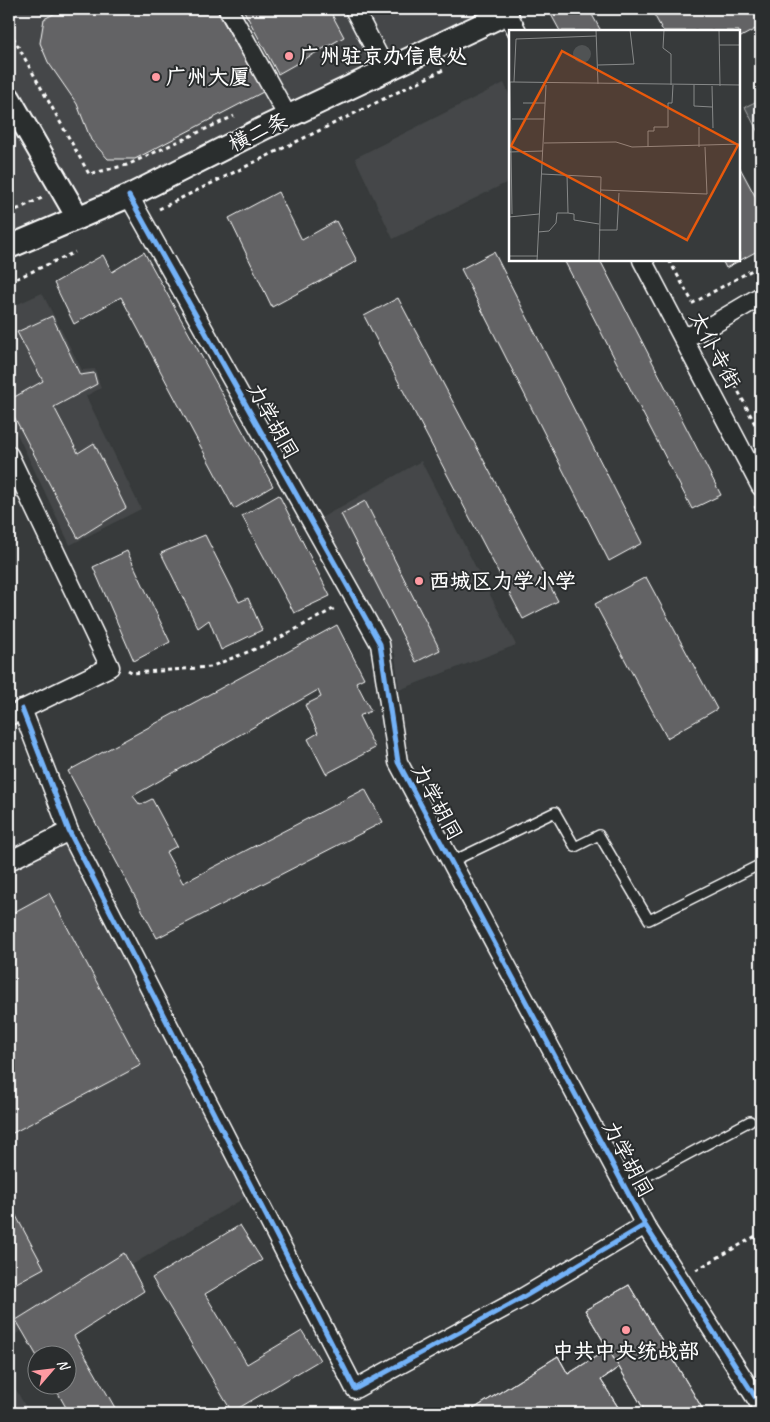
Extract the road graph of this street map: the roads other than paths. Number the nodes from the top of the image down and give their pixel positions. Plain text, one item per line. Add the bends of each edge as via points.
1 (228, 9) edge
2 (354, 9) edge
3 (509, 18) edge
4 (386, 70) junction
5 (9, 98) edge
6 (288, 117) junction
7 (129, 196) junction
8 (77, 216) junction
9 (9, 247) edge
10 (643, 261) edge
11 (761, 296) edge
12 (684, 338) junction
13 (9, 455) edge
14 (761, 487) edge
15 (15, 713) edge
16 (69, 831) junction
17 (9, 861) edge
18 (451, 862) junction
19 (761, 864) edge
20 (750, 1121) dead end
21 (625, 1188) junction
22 (645, 1225) junction
23 (761, 1406) edge

1 - 6 street
2 - 4 street
3 - 4 street, 横二条
4 - 6 street, 横二条
5 - 8 street
6 - 7 street, 横二条
7 - 8 street, 横二条
7 - 18 street, 力学胡同 via 380,644 398,762
8 - 9 street, 横二条
10 - 12 street, 太仆寺街
11 - 12 street
12 - 14 street, 太仆寺街
13 - 15 street via 110,667
15 - 16 street
16 - 17 street
16 - 22 street via 355,1389 522,1298
18 - 19 lane via 555,812 575,847 598,834 649,920
18 - 21 street, 力学胡同
20 - 21 lane
21 - 22 street, 力学胡同
22 - 23 street, 力学胡同

